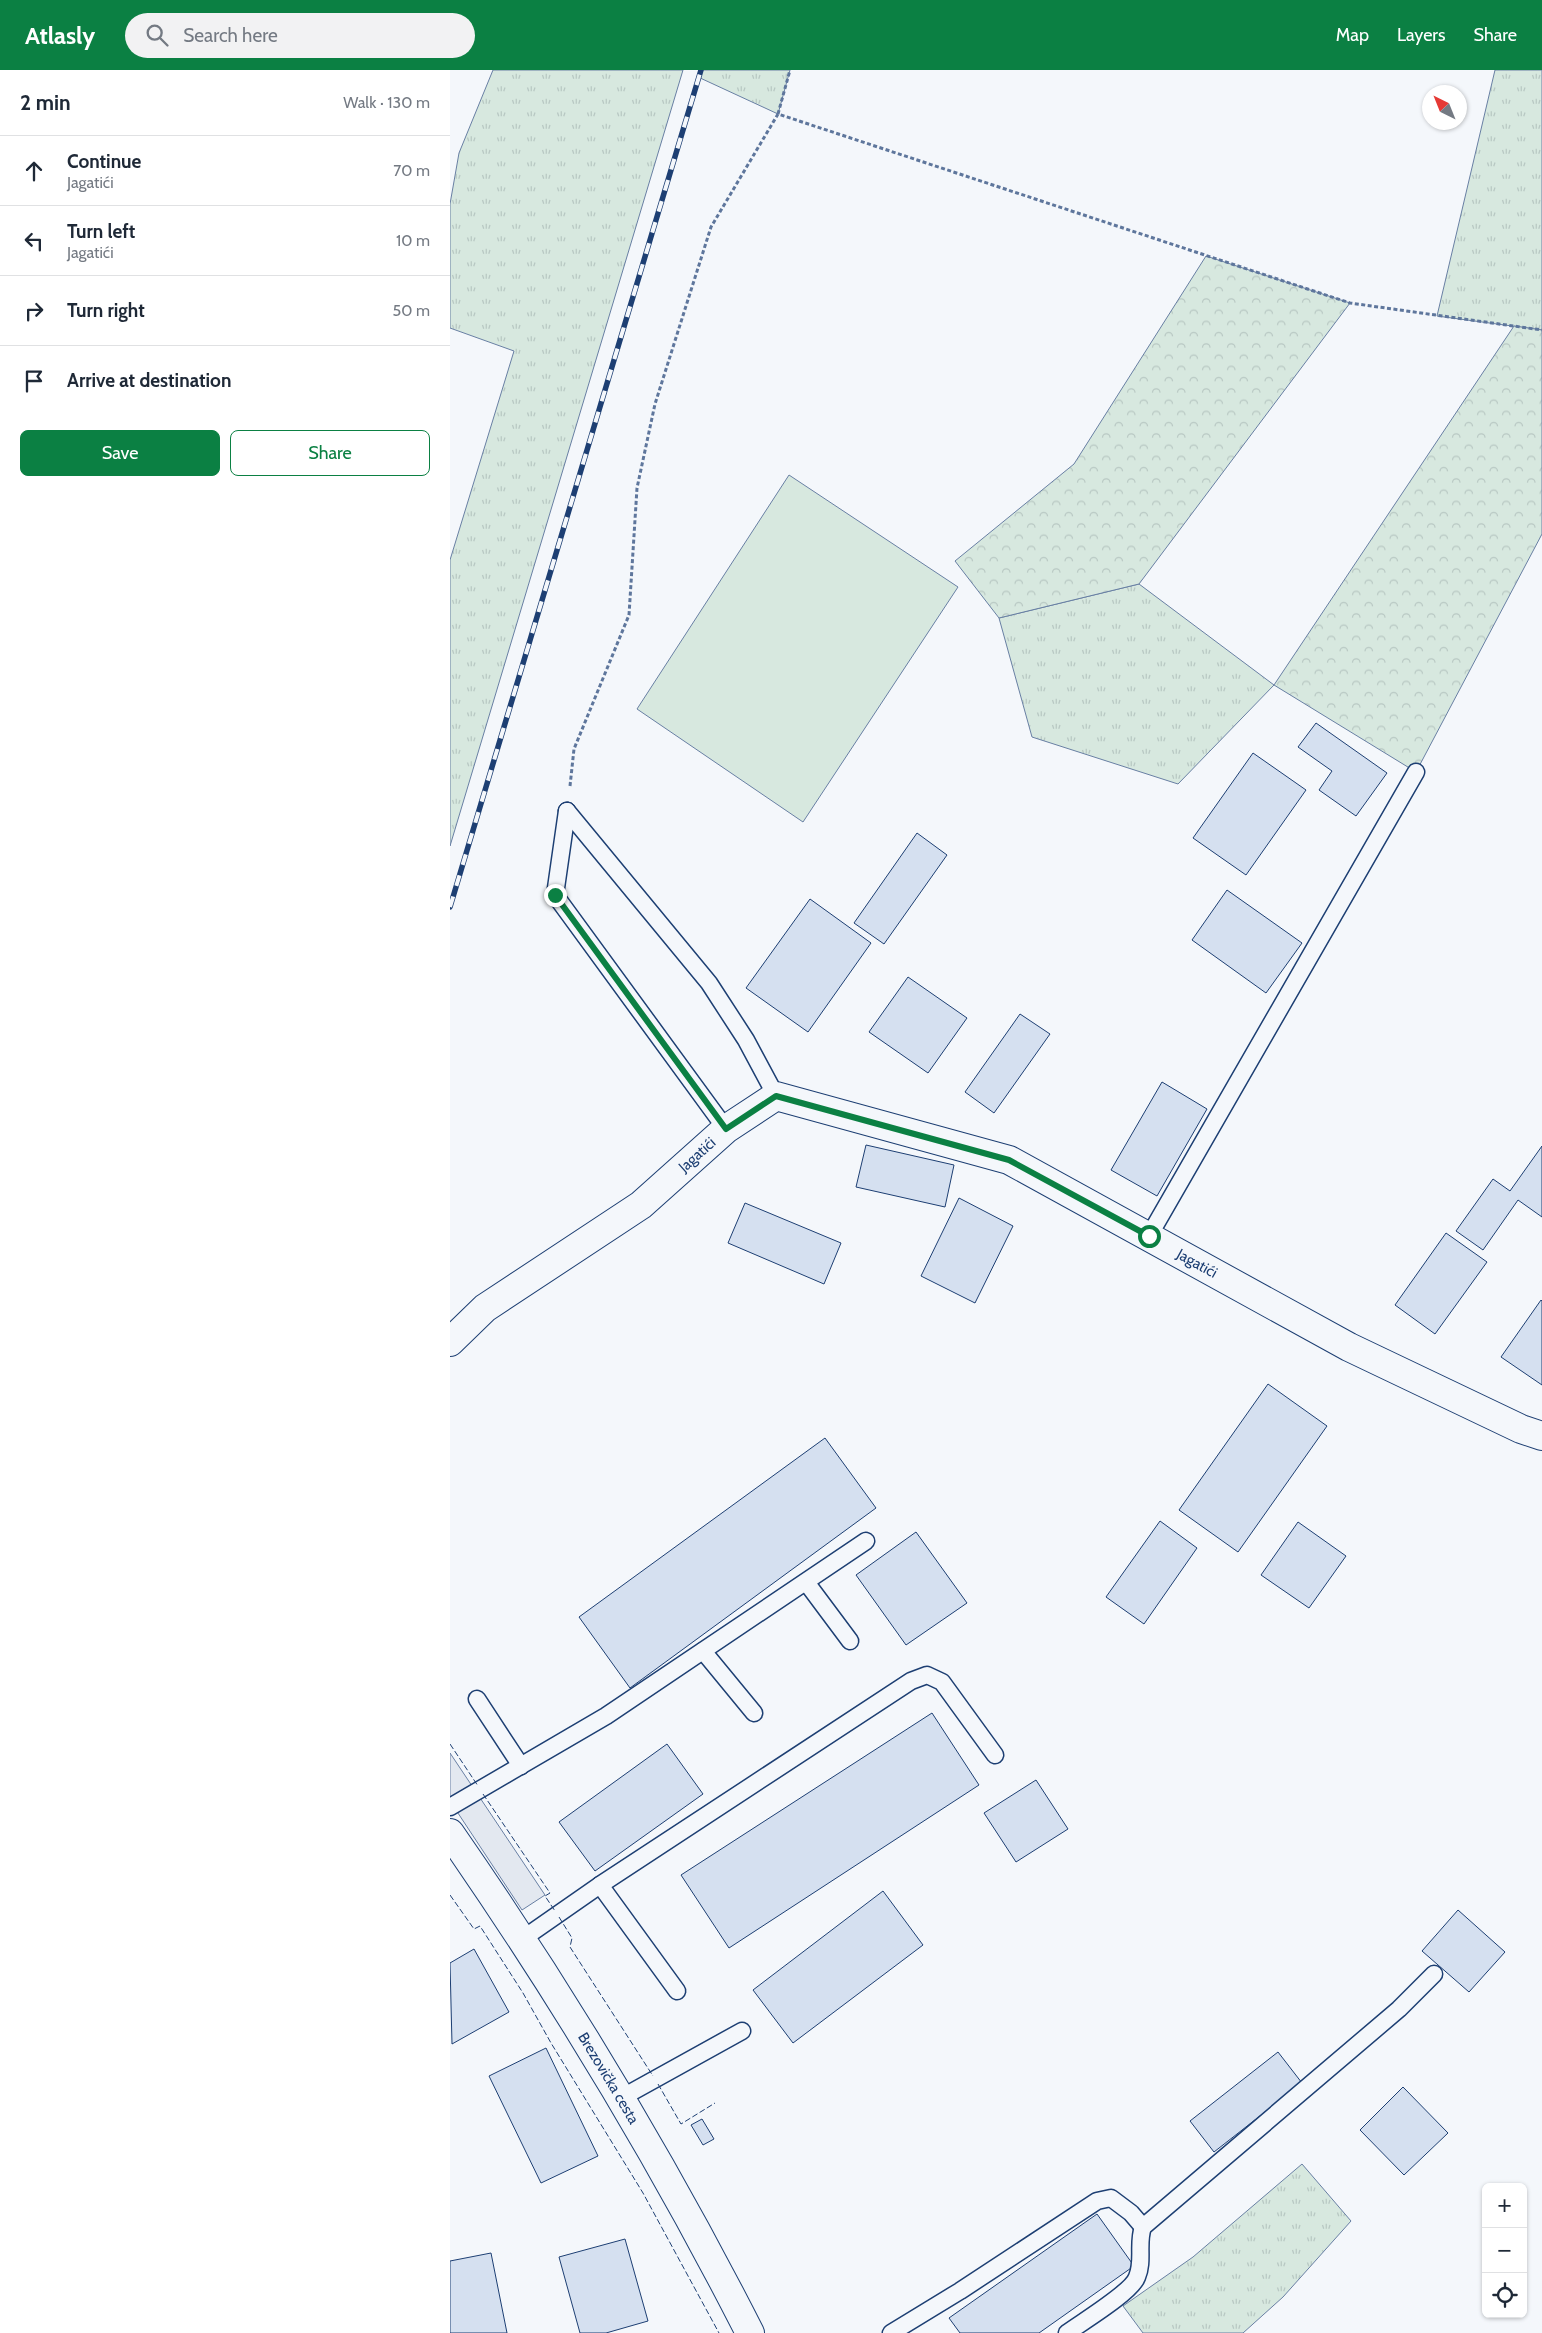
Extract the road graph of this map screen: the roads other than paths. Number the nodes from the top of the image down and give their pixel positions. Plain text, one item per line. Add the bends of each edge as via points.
1 (1416, 772) dead end
2 (776, 1096) junction
3 (726, 1129) junction
4 (1149, 1236) junction
5 (450, 1342) edge
6 (1542, 1436) edge
7 (866, 1541) dead end
8 (806, 1582) junction
9 (850, 1640) dead end
10 (703, 1651) junction
11 (477, 1699) dead end
12 (754, 1713) dead end
13 (995, 1755) dead end
14 (521, 1766) junction
15 (450, 1807) edge
16 (450, 1833) edge
17 (600, 1885) junction
18 (521, 1940) junction
19 (1434, 1974) dead end
20 (677, 1991) dead end
21 (742, 2031) dead end
22 (621, 2098) junction
23 (1143, 2227) junction
24 (750, 2333) edge
25 (891, 2333) edge
26 (1067, 2333) edge

1 - 4 lane
2 - 3 street, Jagatići
2 - 3 lane via 746,1040 709,983 567,811 555,895
2 - 4 street, Jagatići via 1009,1160
3 - 5 street, Jagatići via 641,1205 485,1308
4 - 6 street, Jagatići via 1349,1347
7 - 8 lane
8 - 9 lane
8 - 10 lane
10 - 12 lane
10 - 14 lane via 606,1716
11 - 14 lane
13 - 17 lane via 942,1682 927,1675 911,1681
14 - 15 lane
16 - 18 street, Brezovička cesta
17 - 18 lane
17 - 20 lane
18 - 22 street, Brezovička cesta
19 - 23 lane via 1399,2009
21 - 22 lane
22 - 24 street, Brezovička cesta via 696,2227
23 - 25 lane via 1111,2198 1097,2201
23 - 26 lane via 1139,2238 1140,2266 1133,2286

